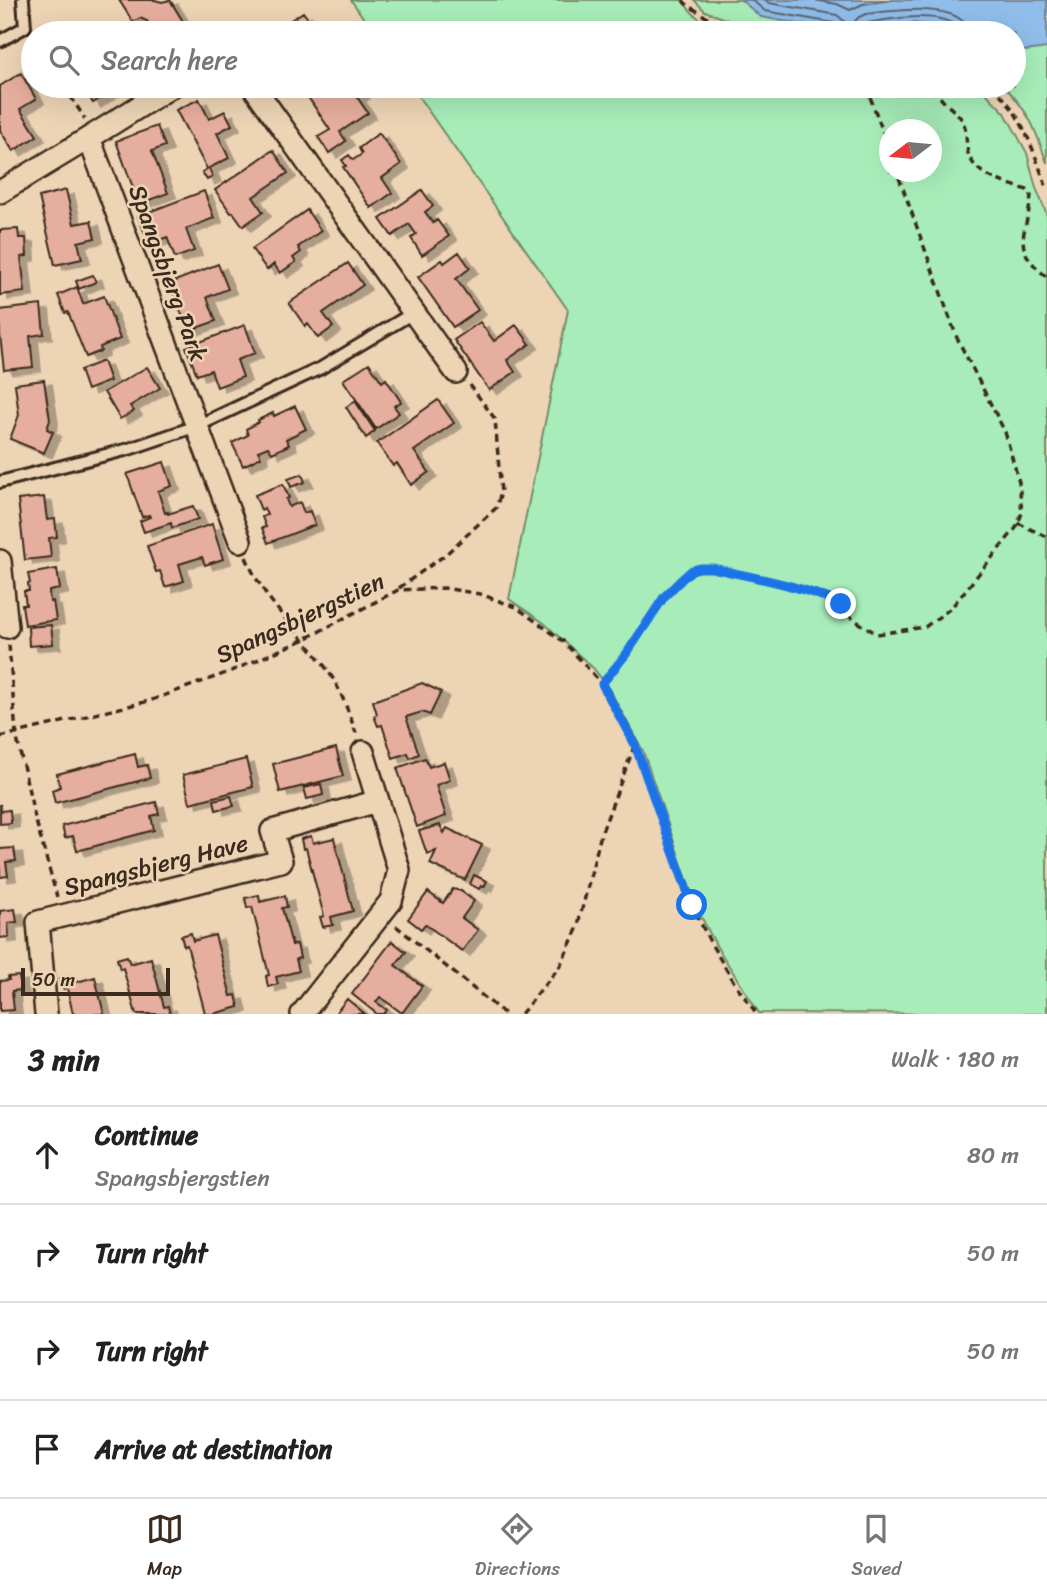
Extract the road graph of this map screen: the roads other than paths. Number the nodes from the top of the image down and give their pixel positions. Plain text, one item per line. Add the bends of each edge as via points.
1 (23, 0) edge
2 (25, 21) edge
3 (21, 28) edge
4 (0, 41) edge
5 (153, 98) edge
6 (261, 98) edge
7 (92, 137) junction
8 (0, 192) edge
9 (413, 313) junction
10 (456, 372) road end
11 (197, 426) junction
12 (0, 482) edge
13 (240, 541) road end
14 (0, 561) edge
15 (7, 628) road end
16 (363, 752) road end
17 (378, 801) junction
18 (46, 1014) edge
19 (302, 1014) edge

1 - 2 lane
3 - 4 lane
5 - 7 street
6 - 9 street
7 - 8 street
7 - 11 street, Spangsbjerg Park
9 - 10 street
9 - 11 lane via 321,368
11 - 12 lane via 129,449
11 - 13 street, Spangsbjerg Park
14 - 15 street
16 - 17 street
17 - 18 street, Spangsbjerg Have via 272,831 281,861 38,922
17 - 19 street via 399,870 391,901

